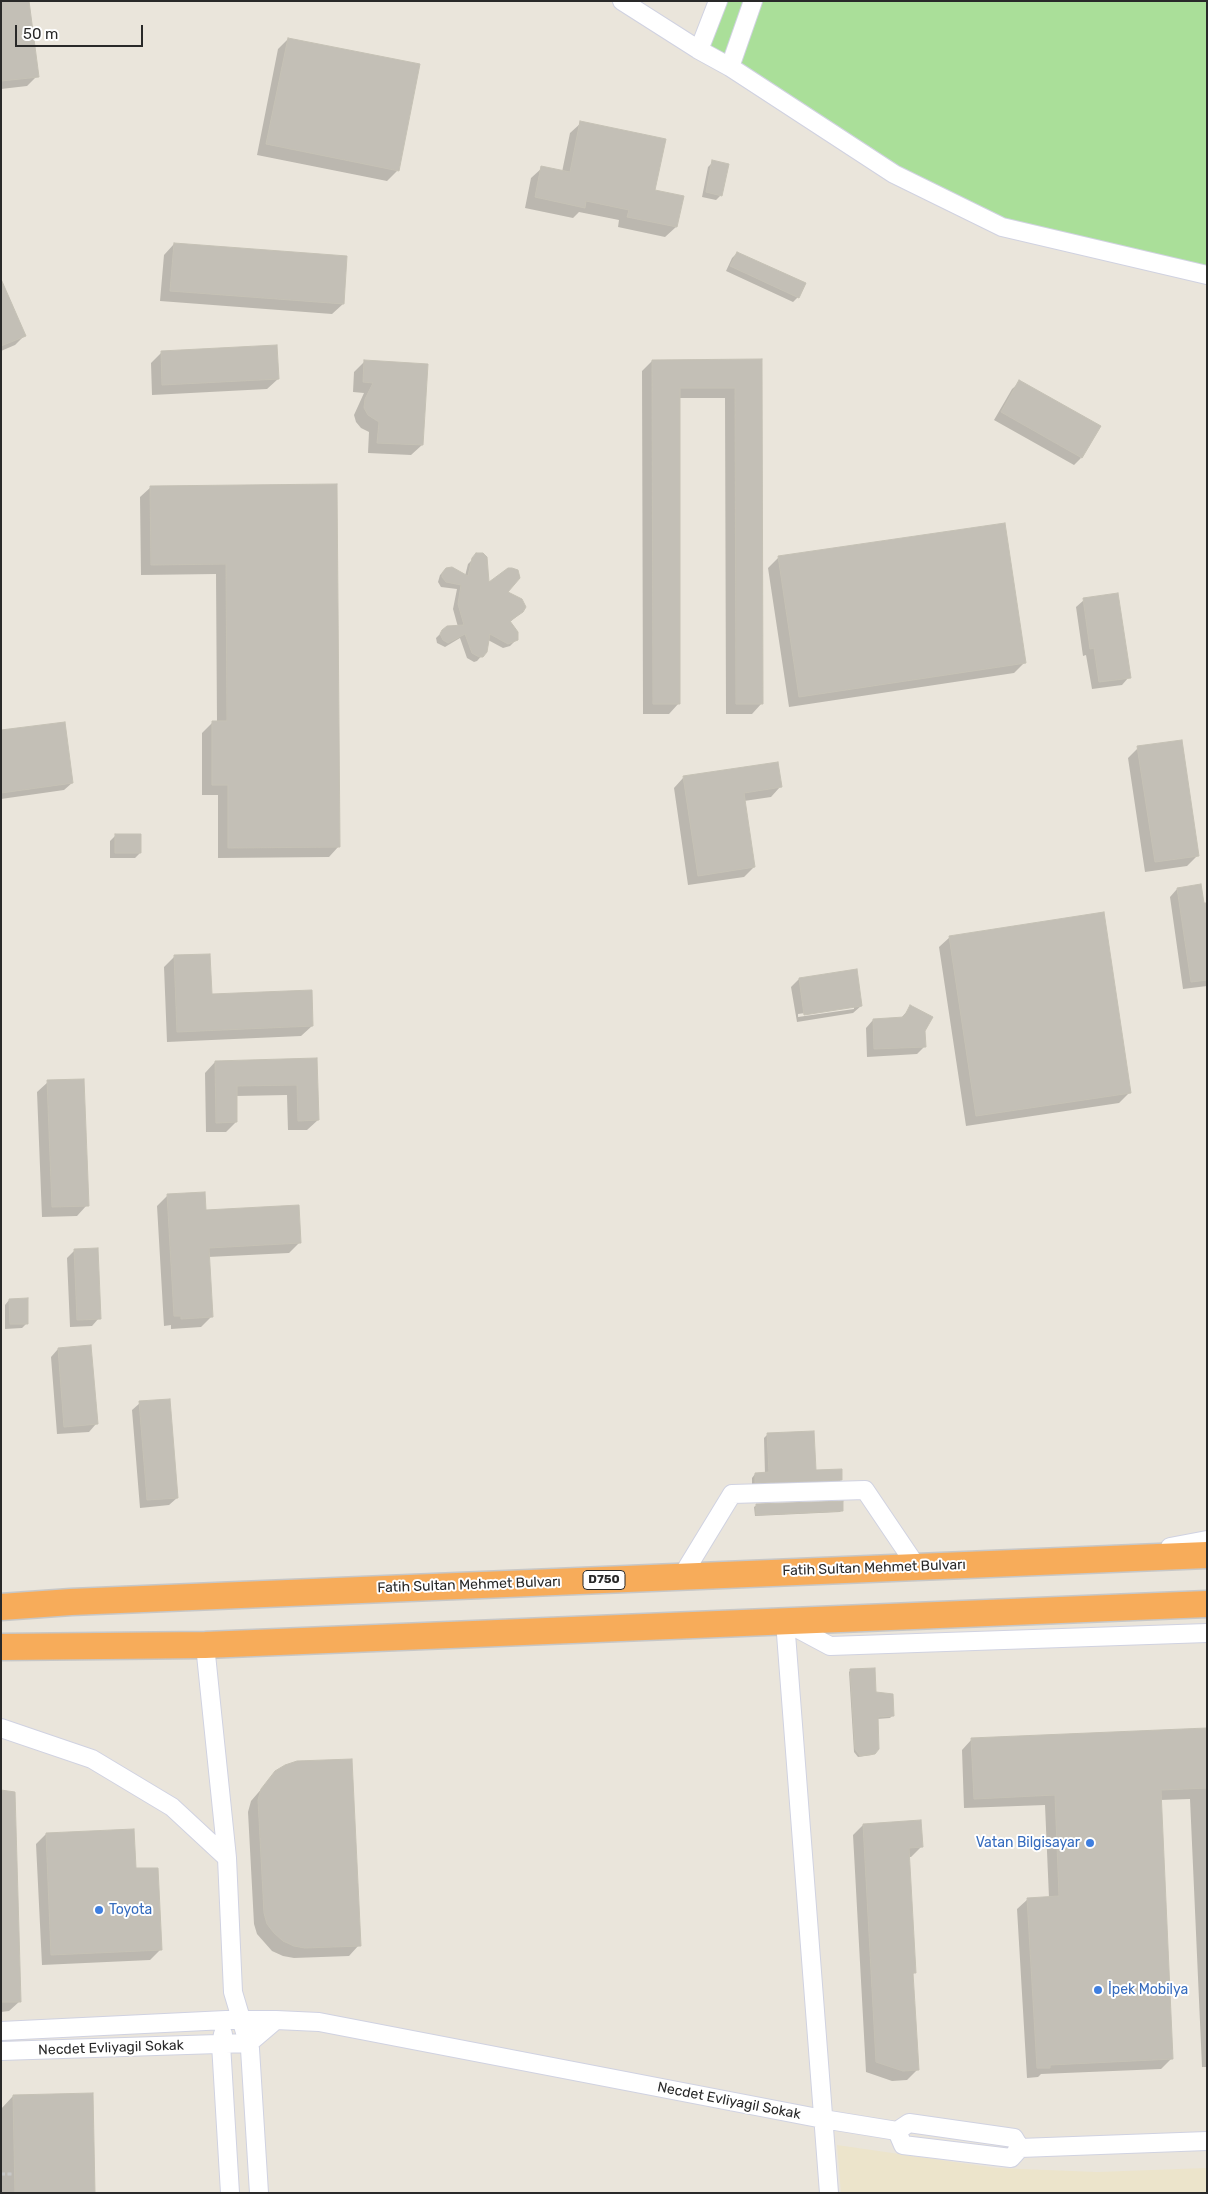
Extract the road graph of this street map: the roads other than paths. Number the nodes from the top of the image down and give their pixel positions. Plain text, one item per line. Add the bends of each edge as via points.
1 (622, 1) edge
2 (718, 1) edge
3 (753, 1) edge
4 (699, 50) junction
5 (730, 67) junction
6 (1207, 275) edge
7 (1207, 1540) edge
8 (1207, 1554) edge
9 (1111, 1558) junction
10 (917, 1567) junction
11 (682, 1576) junction
12 (1, 1591) edge
13 (71, 1602) junction
14 (1207, 1604) edge
15 (1, 1607) edge
16 (785, 1621) junction
17 (1207, 1633) edge
18 (205, 1645) junction
19 (1, 1647) edge
20 (75, 1647) junction
21 (1, 1665) edge
22 (1, 1728) edge
23 (227, 1858) junction
24 (234, 2020) junction
25 (276, 2020) junction
26 (1, 2031) edge
27 (248, 2043) junction
28 (222, 2044) junction
29 (1, 2051) edge
30 (823, 2119) junction
31 (1207, 2141) edge
32 (230, 2193) edge
33 (259, 2193) edge
34 (829, 2193) edge

1 - 4 street
2 - 4 street
3 - 5 street
4 - 5 street
5 - 6 street via 894,174 1002,227
7 - 9 street
8 - 9 highway, Fatih Sultan Mehmet Bulvarı / D750
9 - 10 highway, Fatih Sultan Mehmet Bulvarı / D750
10 - 11 highway, Fatih Sultan Mehmet Bulvarı / D750
10 - 11 street via 865,1490 732,1494
11 - 13 highway, Fatih Sultan Mehmet Bulvarı / D750
12 - 13 highway
13 - 15 highway, Fatih Sultan Mehmet Bulvarı / D750
14 - 16 highway
16 - 17 street via 830,1646
16 - 18 highway
16 - 30 street
18 - 20 highway
18 - 23 street
19 - 20 highway
20 - 21 highway
22 - 23 street via 92,1758 172,1807
23 - 24 street
24 - 25 street, Necdet Evliyagil Sokak
24 - 26 street, Necdet Evliyagil Sokak
24 - 27 street
24 - 28 street
25 - 27 street
25 - 30 street, Necdet Evliyagil Sokak via 318,2022
27 - 28 street, Necdet Evliyagil Sokak
27 - 33 street
28 - 29 street, Necdet Evliyagil Sokak
28 - 32 street
30 - 31 street, Necdet Evliyagil Sokak via 897,2132 903,2144 912,2146 1011,2158 1020,2148
30 - 34 street

